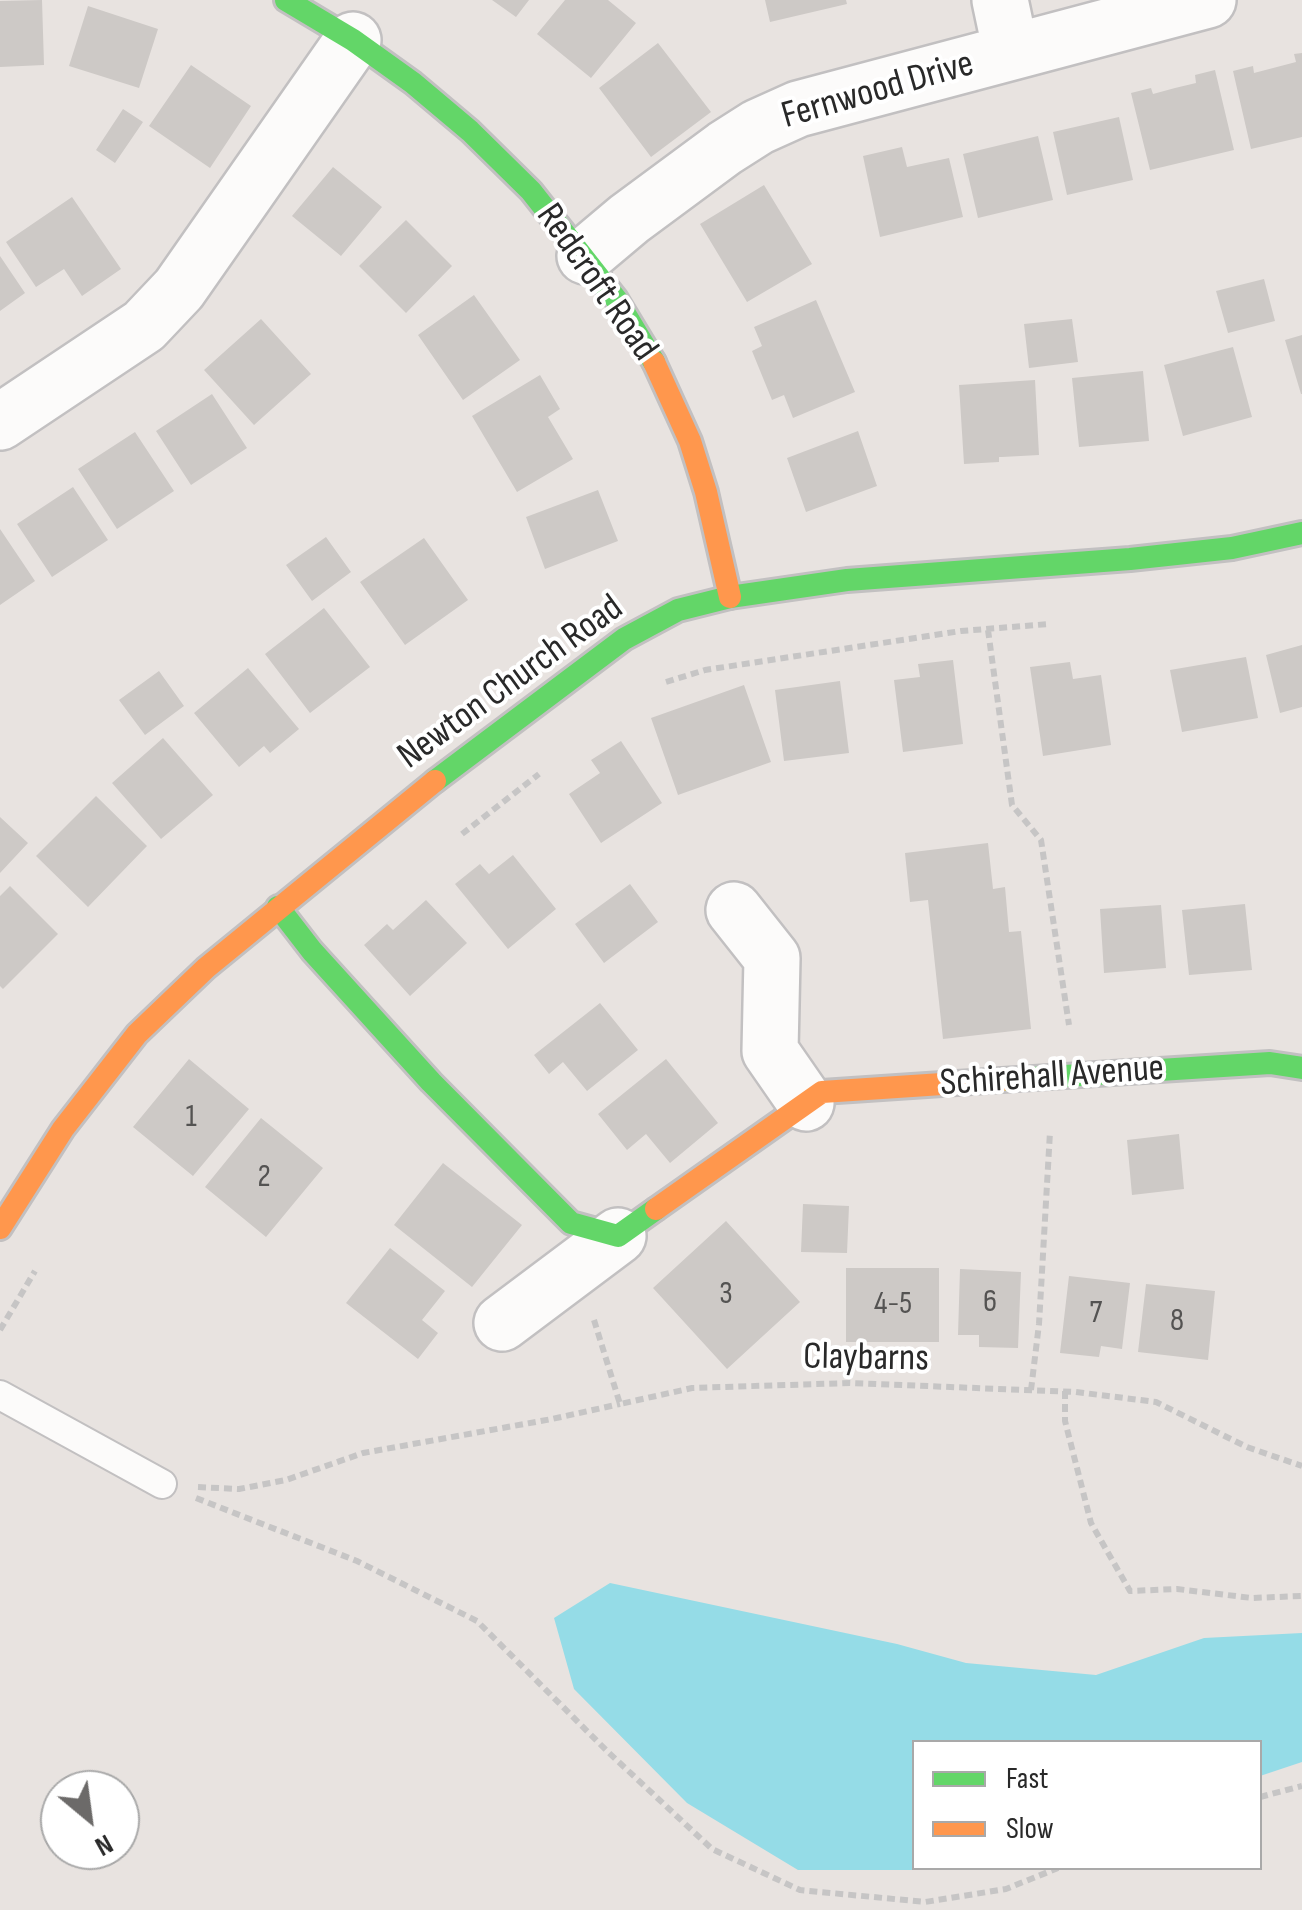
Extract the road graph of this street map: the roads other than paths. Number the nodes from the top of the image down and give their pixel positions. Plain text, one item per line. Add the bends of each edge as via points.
1 (286, 0) edge
2 (1000, 0) edge
3 (1208, 0) edge
4 (352, 40) junction
5 (1012, 52) junction
6 (584, 256) junction
7 (0, 422) edge
8 (1302, 533) edge
9 (730, 597) junction
10 (278, 907) junction
11 (734, 910) dead end
12 (1302, 1068) edge
13 (806, 1104) junction
14 (0, 1228) edge
15 (597, 1251) junction
16 (502, 1323) dead end
17 (0, 1395) edge
18 (162, 1484) road end

1 - 4 street, Redcroft Road
2 - 5 street
3 - 5 street, Fernwood Drive
4 - 6 street, Redcroft Road via 470,131
4 - 7 street via 179,289 144,326
5 - 6 street, Fernwood Drive via 798,109 758,127
6 - 9 street, Redcroft Road via 669,391 706,492
8 - 9 street, Newton Church Road via 1232,548 847,580
9 - 10 street, Newton Church Road via 678,610 624,639
10 - 14 street, Newton Church Road via 137,1034 63,1129
10 - 15 street via 431,1082
11 - 13 street via 772,958 770,1051
12 - 13 street, Schirehall Avenue via 1270,1064 822,1092
13 - 15 street, Schirehall Avenue
15 - 16 street, Schirehall Avenue
17 - 18 lane

